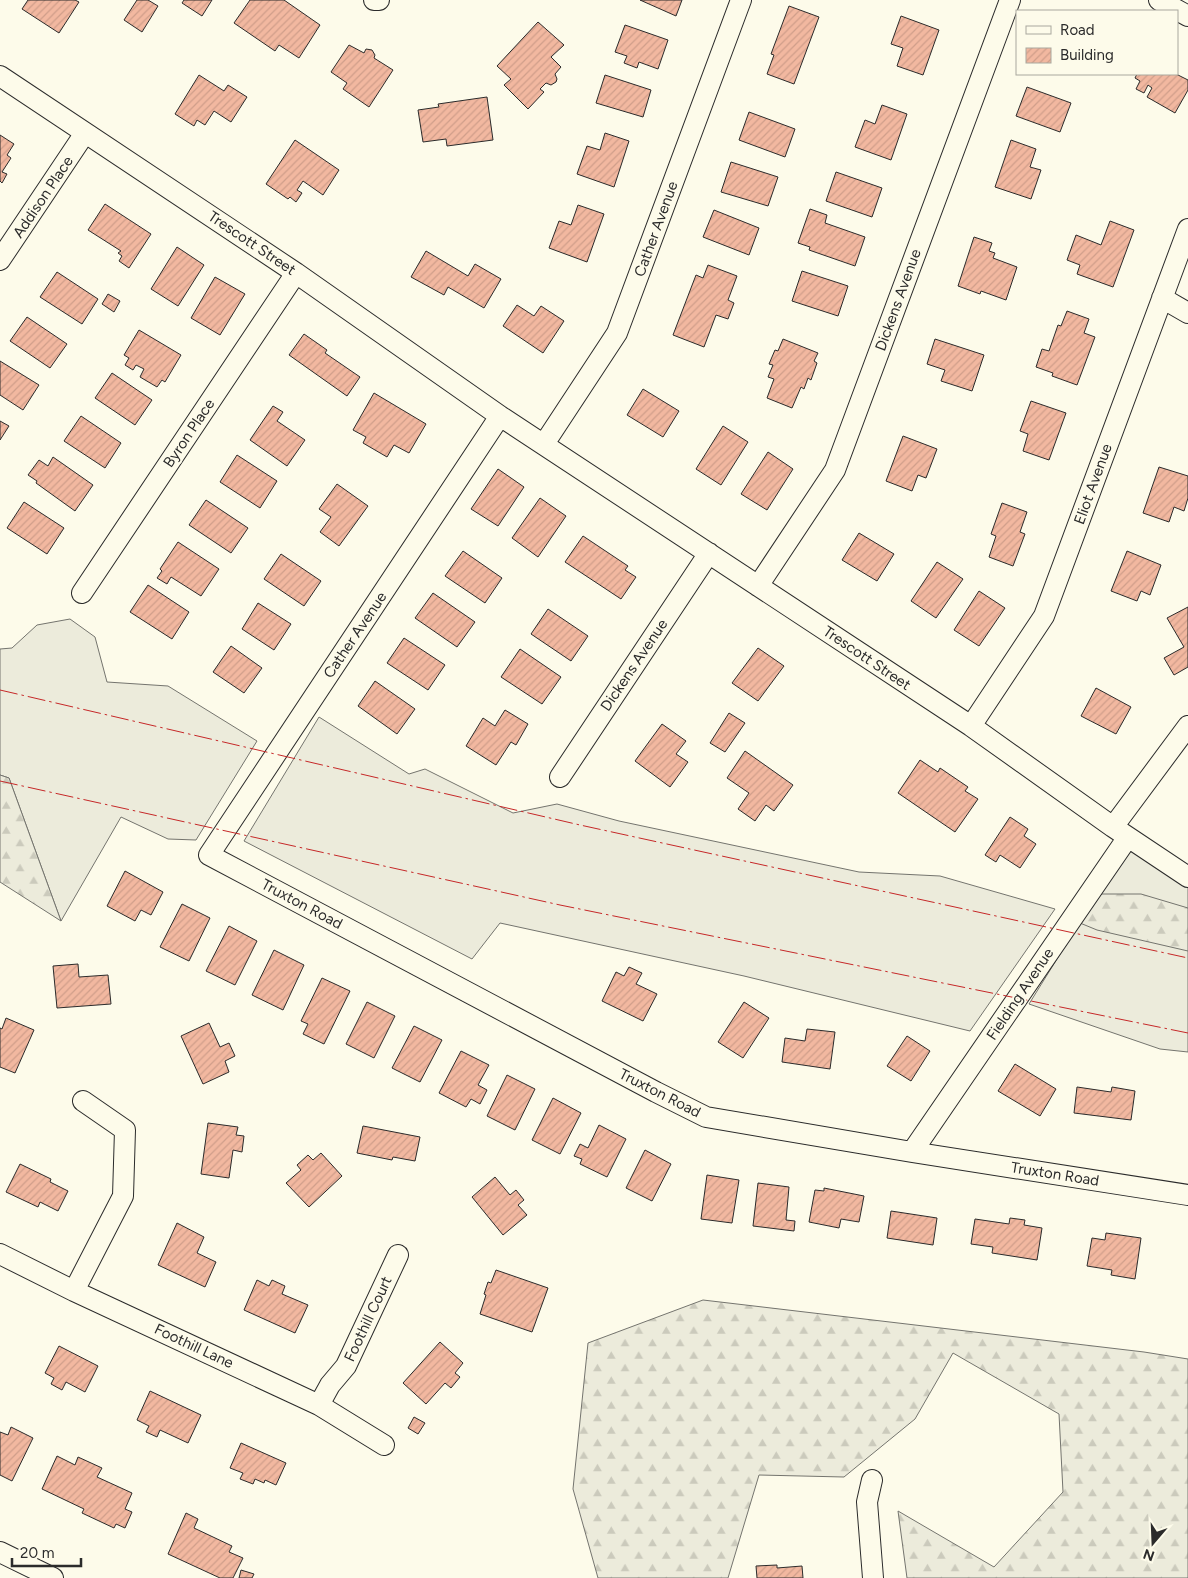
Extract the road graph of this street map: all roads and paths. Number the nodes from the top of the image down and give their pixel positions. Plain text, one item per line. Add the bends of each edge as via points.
1 (374, 0) edge
2 (379, 0) edge
3 (740, 0) edge
4 (1010, 0) edge
5 (1159, 0) edge
6 (1177, 10) edge
7 (0, 76) edge
8 (86, 133) junction
9 (1188, 229) edge
10 (0, 260) edge
11 (296, 272) junction
12 (1162, 298) junction
13 (1188, 313) edge
14 (500, 416) junction
15 (544, 444) junction
16 (709, 553) junction
17 (758, 586) junction
18 (82, 593) dead end
19 (971, 726) junction
20 (1188, 726) edge
21 (560, 777) dead end
22 (1121, 832) junction
23 (209, 855) joint
24 (1188, 877) edge
25 (83, 1101) dead end
26 (912, 1152) junction
27 (1188, 1194) edge
28 (0, 1254) edge
29 (398, 1256) dead end
30 (74, 1291) junction
31 (319, 1404) junction
32 (384, 1445) dead end
33 (872, 1480) dead end
34 (0, 1552) edge
35 (52, 1578) edge
36 (873, 1578) edge

1 - 2 street
3 - 15 street, Cather Avenue via 617,333
4 - 17 street, Dickens Avenue via 835,470
5 - 6 street
7 - 8 street, Trescott Street
8 - 10 street, Addison Place
8 - 11 street, Trescott Street
9 - 12 street, Eliot Avenue
11 - 14 street, Trescott Street
11 - 18 street, Byron Place
12 - 13 street
12 - 19 street, Eliot Avenue via 1044,616
14 - 15 street, Trescott Street
14 - 23 street, Cather Avenue
15 - 16 street, Trescott Street
16 - 17 street, Trescott Street
16 - 21 street, Dickens Avenue
17 - 19 street, Trescott Street
19 - 22 street, Trescott Street
20 - 22 street, Fielding Avenue
22 - 24 street, Trescott Street
22 - 26 street, Fielding Avenue
23 - 26 street, Truxton Road via 706,1117
25 - 30 street via 125,1130 123,1196
26 - 27 street, Truxton Road
28 - 30 street, Foothill Lane
29 - 31 street, Foothill Court via 346,1366
30 - 31 street, Foothill Lane
31 - 32 street, Foothill Lane
33 - 36 street via 867,1502
34 - 35 street

